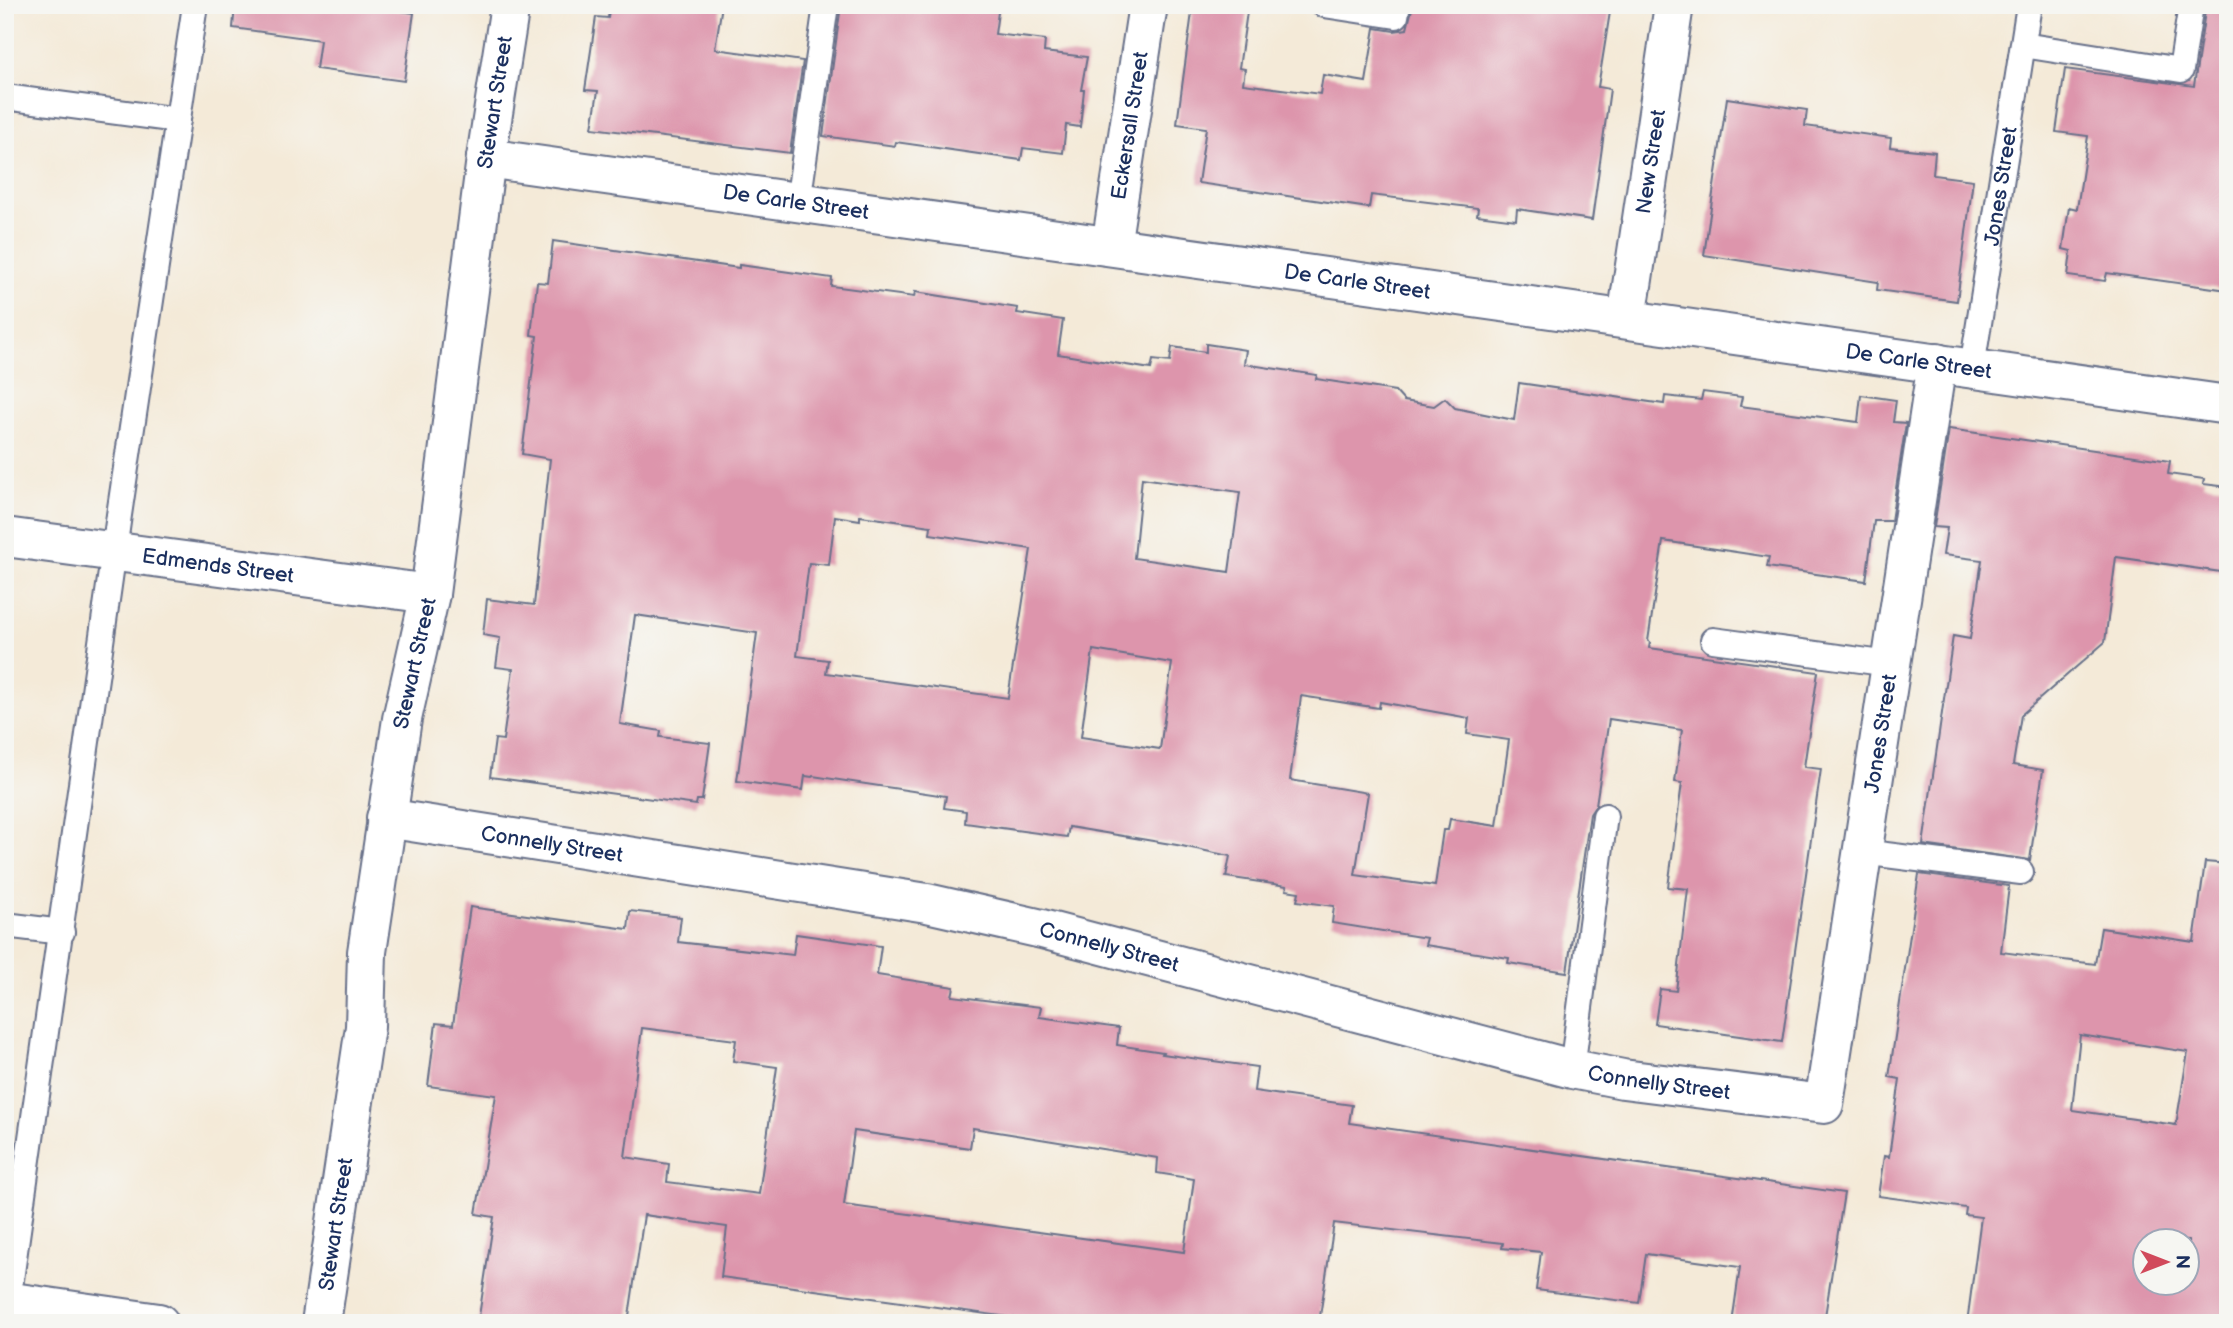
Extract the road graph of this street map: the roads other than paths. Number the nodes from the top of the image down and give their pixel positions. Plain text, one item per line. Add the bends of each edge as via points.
1 (195, 5) edge
2 (510, 5) edge
3 (825, 5) edge
4 (1148, 5) edge
5 (1324, 5) edge
6 (1398, 5) edge
7 (1674, 5) edge
8 (2029, 5) edge
9 (2191, 5) edge
10 (2023, 45) junction
11 (5, 97) edge
12 (178, 120) junction
13 (486, 158) junction
14 (798, 203) junction
15 (1111, 246) junction
16 (1628, 319) junction
17 (1954, 366) junction
18 (2228, 405) edge
19 (5, 537) edge
20 (114, 551) junction
21 (430, 594) junction
22 (1713, 640) dead end
23 (1890, 664) junction
24 (1605, 816) dead end
25 (386, 818) junction
26 (1862, 852) junction
27 (2021, 872) dead end
28 (5, 925) edge
29 (62, 932) junction
30 (1572, 1069) junction
31 (1824, 1104) joint
32 (7, 1301) edge
33 (159, 1323) edge
34 (321, 1323) edge

1 - 12 lane
2 - 13 street, Stewart Street
3 - 14 lane
4 - 15 street, Eckersall Street
5 - 6 lane via 1396,16
7 - 16 street, New Street
8 - 10 lane, Jones Street
9 - 10 lane via 2181,70
10 - 17 lane, Jones Street
11 - 12 lane
12 - 20 lane
13 - 14 street, De Carle Street
13 - 21 street, Stewart Street
14 - 15 street, De Carle Street
15 - 16 street, De Carle Street
16 - 17 street, De Carle Street
17 - 18 street, De Carle Street
17 - 23 street, Jones Street
19 - 20 street, Edmends Street
20 - 21 street, Edmends Street
20 - 29 lane
21 - 25 street, Stewart Street
22 - 23 lane
23 - 26 street, Jones Street
24 - 30 lane
25 - 30 street, Connelly Street via 927,903
25 - 34 street, Stewart Street via 367,952 365,1027
26 - 27 lane
26 - 31 street, Jones Street
28 - 29 lane
29 - 32 lane
30 - 31 street, Connelly Street
32 - 33 street

